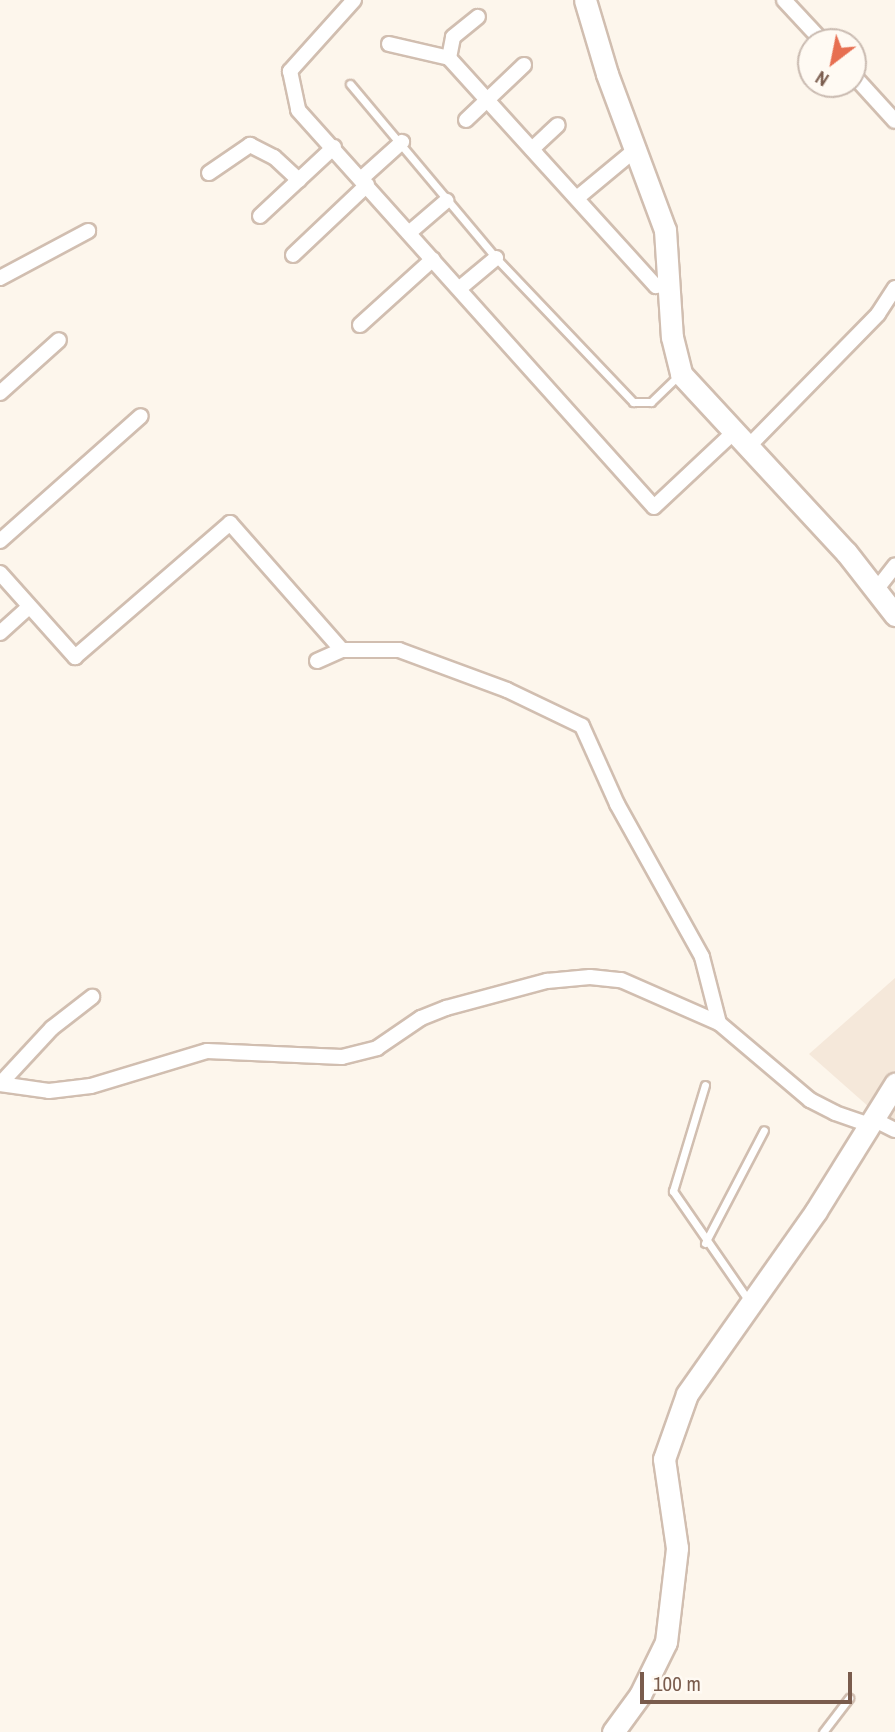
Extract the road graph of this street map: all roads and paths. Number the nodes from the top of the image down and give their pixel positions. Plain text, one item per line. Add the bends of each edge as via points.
1 (354, 0) edge
2 (585, 0) edge
3 (784, 0) edge
4 (478, 17) dead end
5 (810, 28) edge
6 (389, 44) dead end
7 (449, 58) junction
8 (524, 65) dead end
9 (350, 84) dead end
10 (867, 90) edge
11 (487, 100) junction
12 (466, 120) dead end
13 (895, 121) edge
14 (558, 125) dead end
15 (402, 142) junction
16 (334, 147) junction
17 (532, 149) junction
18 (636, 149) junction
19 (209, 173) dead end
20 (299, 180) junction
21 (365, 181) junction
22 (577, 198) junction
23 (446, 201) junction
24 (260, 216) dead end
25 (88, 230) dead end
26 (410, 232) junction
27 (293, 255) dead end
28 (496, 258) junction
29 (433, 259) junction
30 (0, 278) edge
31 (671, 283) junction
32 (460, 288) junction
33 (895, 288) edge
34 (360, 325) dead end
35 (59, 340) dead end
36 (681, 374) junction
37 (0, 393) edge
38 (141, 416) dead end
39 (740, 441) junction
40 (0, 541) edge
41 (895, 566) edge
42 (0, 573) edge
43 (877, 590) junction
44 (29, 607) junction
45 (895, 615) edge
46 (0, 633) edge
47 (342, 650) junction
48 (317, 661) dead end
49 (92, 997) dead end
50 (719, 1023) junction
51 (0, 1084) edge
52 (895, 1084) edge
53 (705, 1085) dead end
54 (867, 1124) junction
55 (764, 1130) dead end
56 (895, 1130) edge
57 (705, 1243) junction
58 (750, 1302) junction
59 (849, 1698) dead end
60 (613, 1732) edge
61 (823, 1732) edge

1 - 16 street via 290,71 298,110
2 - 18 main road
3 - 5 street
4 - 7 street via 453,37
6 - 7 street
7 - 11 street
8 - 11 street
9 - 15 lane
10 - 13 street
11 - 12 street
11 - 17 street
14 - 17 street
15 - 21 street
15 - 23 lane
16 - 20 street
16 - 21 street
17 - 22 street
18 - 22 street
18 - 31 main road via 666,230
19 - 20 street via 250,145
20 - 24 street
21 - 26 street
21 - 27 street
22 - 31 street via 656,286
23 - 26 street
23 - 28 lane
25 - 30 street
26 - 29 street
28 - 32 street
28 - 36 lane via 633,402 652,402
29 - 32 street
29 - 34 street
31 - 36 main road via 672,337
32 - 39 street via 654,507
33 - 39 street via 878,313
35 - 37 street
36 - 39 main road
38 - 40 street
39 - 43 main road
41 - 43 street
42 - 44 street
43 - 45 main road
44 - 46 street
44 - 47 street via 75,657 230,523
47 - 48 street via 331,659
47 - 50 street via 399,650 506,690 582,726 617,804 702,957
49 - 51 street via 52,1028
50 - 51 street via 621,980 590,977 547,981 446,1008 421,1018 377,1048 342,1057 207,1051 91,1086 49,1091
50 - 54 street via 810,1100
52 - 54 main road
53 - 57 lane via 673,1191
54 - 56 street via 877,1121
54 - 58 main road via 816,1211
55 - 57 lane
57 - 58 lane
58 - 60 main road via 698,1373 667,1441 663,1469 677,1548 666,1642 640,1695
59 - 61 lane

